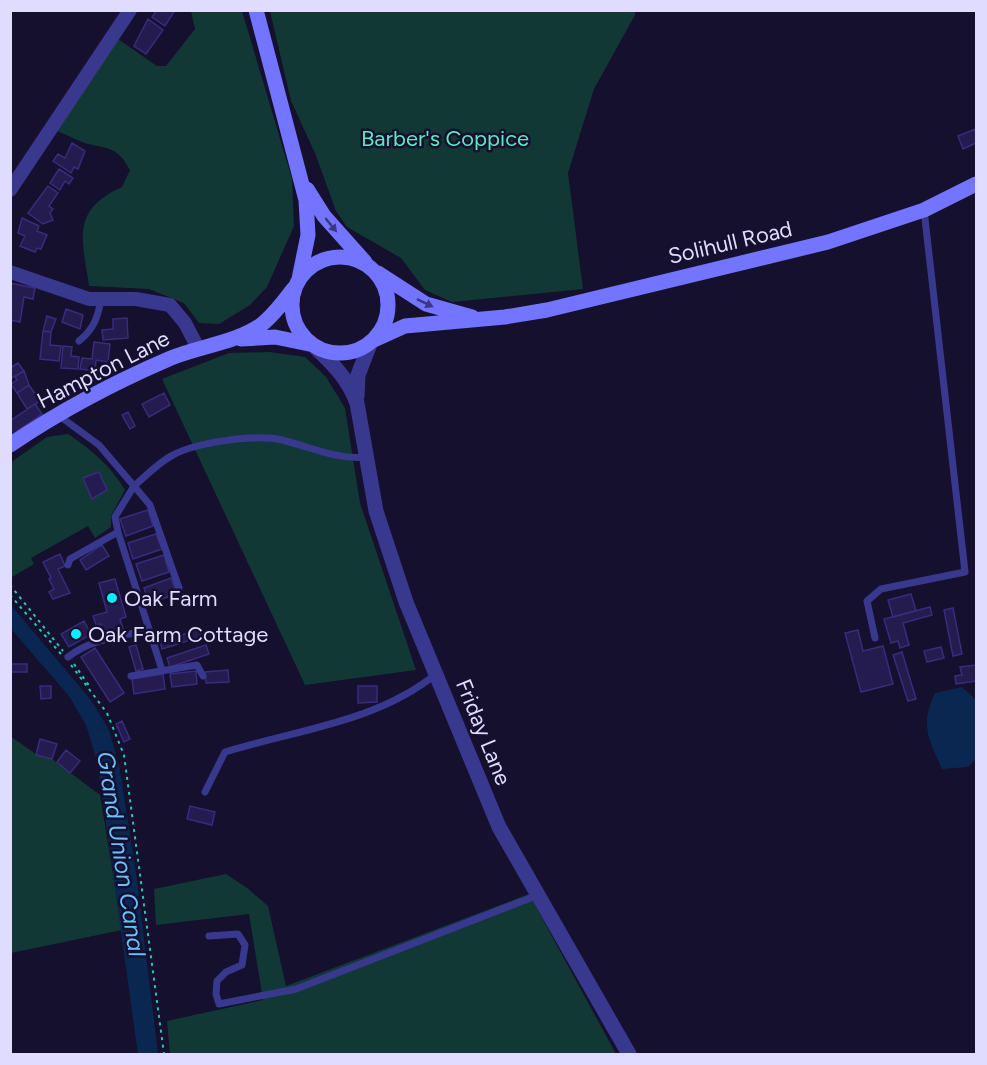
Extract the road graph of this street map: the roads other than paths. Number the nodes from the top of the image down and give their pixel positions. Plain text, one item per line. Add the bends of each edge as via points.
1 (130, 10) edge
2 (256, 10) edge
3 (303, 181) junction
4 (976, 184) edge
5 (10, 190) edge
6 (924, 210) junction
7 (370, 267) junction
8 (10, 272) edge
9 (297, 283) junction
10 (101, 299) junction
11 (486, 320) junction
12 (79, 341) dead end
13 (220, 342) junction
14 (372, 342) junction
15 (313, 346) junction
16 (198, 348) junction
17 (357, 403) junction
18 (58, 415) junction
19 (10, 445) edge
20 (367, 457) junction
21 (134, 486) junction
22 (118, 532) junction
23 (68, 566) dead end
24 (179, 588) dead end
25 (148, 630) junction
26 (875, 638) dead end
27 (68, 657) road end
28 (162, 670) junction
29 (436, 674) junction
30 (131, 676) dead end
31 (203, 676) dead end
32 (205, 792) dead end
33 (538, 896) junction
34 (209, 936) dead end
35 (629, 1054) edge

1 - 5 street
2 - 3 main road via 283,122
3 -> 7 main road via 324,216
3 - 9 main road via 308,235
4 - 6 main road, Solihull Road
6 - 11 main road, Solihull Road via 828,242 547,310
6 - 26 lane via 965,572 881,589 867,601
7 - 9 main road via 346,258 328,259 312,266
7 -> 11 main road, Solihull Road via 426,304
7 - 14 main road via 385,289 388,307 383,326
8 - 10 street
9 - 13 main road, Hampton Lane via 262,324
9 - 15 main road via 295,320 302,337
10 - 12 lane via 91,331
10 - 16 street via 170,305
11 - 14 main road, Solihull Road via 405,326
13 - 15 main road, Hampton Lane via 269,336
13 - 16 main road, Hampton Lane
14 - 15 main road via 345,352
14 - 17 street, Friday Lane via 358,375
15 - 17 street, Friday Lane via 343,375
16 - 18 main road, Hampton Lane
17 - 20 street, Friday Lane
18 - 19 main road, Hampton Lane
18 - 21 lane via 99,445
20 - 21 lane via 337,457 279,439 213,444 172,455
20 - 29 street, Friday Lane via 376,511 406,602
21 - 22 lane via 116,517
21 - 24 lane via 150,505
22 - 23 lane via 70,559
22 - 25 lane
25 - 27 lane via 100,641
25 - 28 lane
28 - 30 lane
28 - 31 lane via 197,665
29 - 32 lane via 398,700 316,729 225,752
29 - 33 street, Friday Lane via 499,827
33 - 34 lane via 296,989 219,1004 217,981 242,965 245,945 238,934
33 - 35 street, Friday Lane

